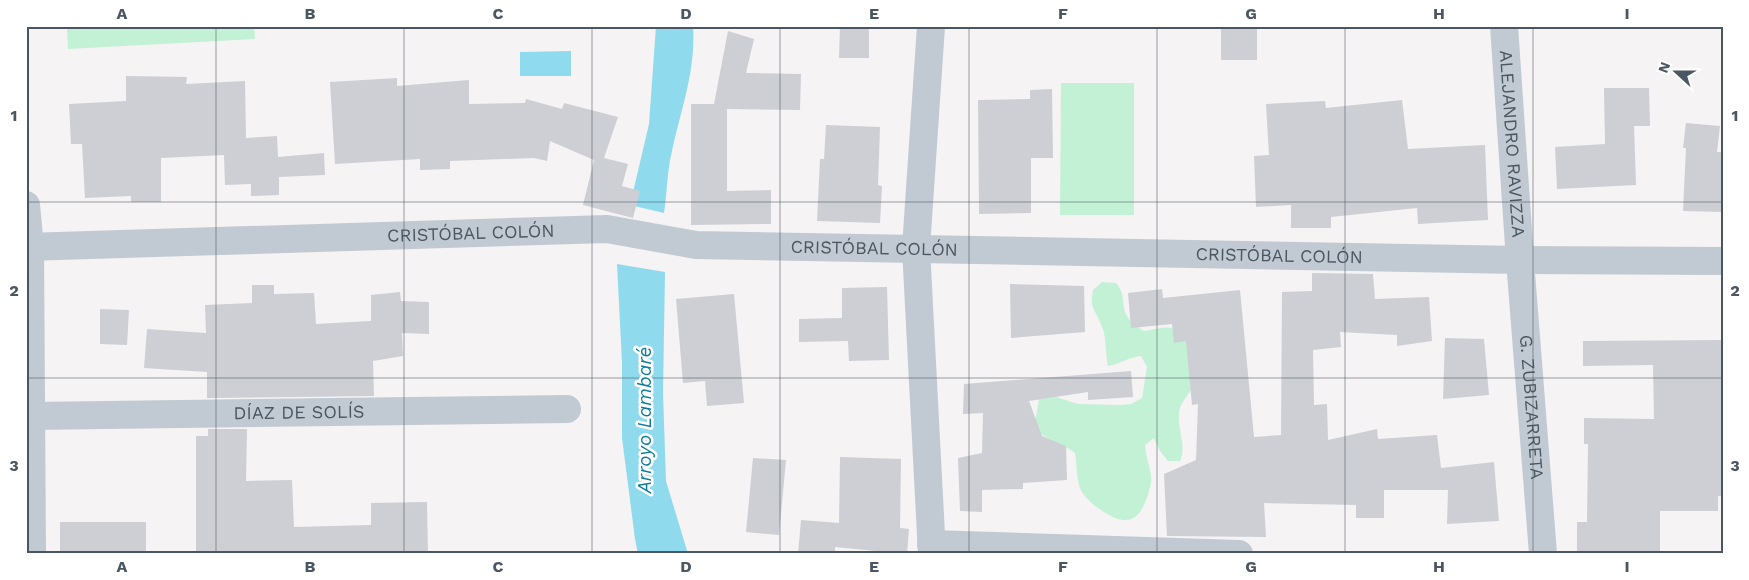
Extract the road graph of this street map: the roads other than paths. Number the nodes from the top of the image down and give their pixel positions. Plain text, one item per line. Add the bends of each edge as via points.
1 (931, 26) edge
2 (1504, 26) edge
3 (26, 206) edge
4 (28, 247) edge
5 (916, 248) junction
6 (1520, 260) junction
7 (1723, 260) edge
8 (567, 409) dead end
9 (30, 416) junction
10 (931, 549) edge
11 (32, 554) edge
12 (1240, 554) edge
13 (1543, 554) edge

1 - 5 street
2 - 6 street, ALEJANDRO RAVIZZA
3 - 4 street
4 - 5 street, CRISTÓBAL COLÓN via 607,229 696,246
4 - 9 street
5 - 6 street, CRISTÓBAL COLÓN
5 - 10 street
6 - 7 street, CRISTÓBAL COLÓN
6 - 13 street, G. ZUBIZARRETA
8 - 9 street, DÍAZ DE SOLÍS
9 - 11 street
10 - 12 street

